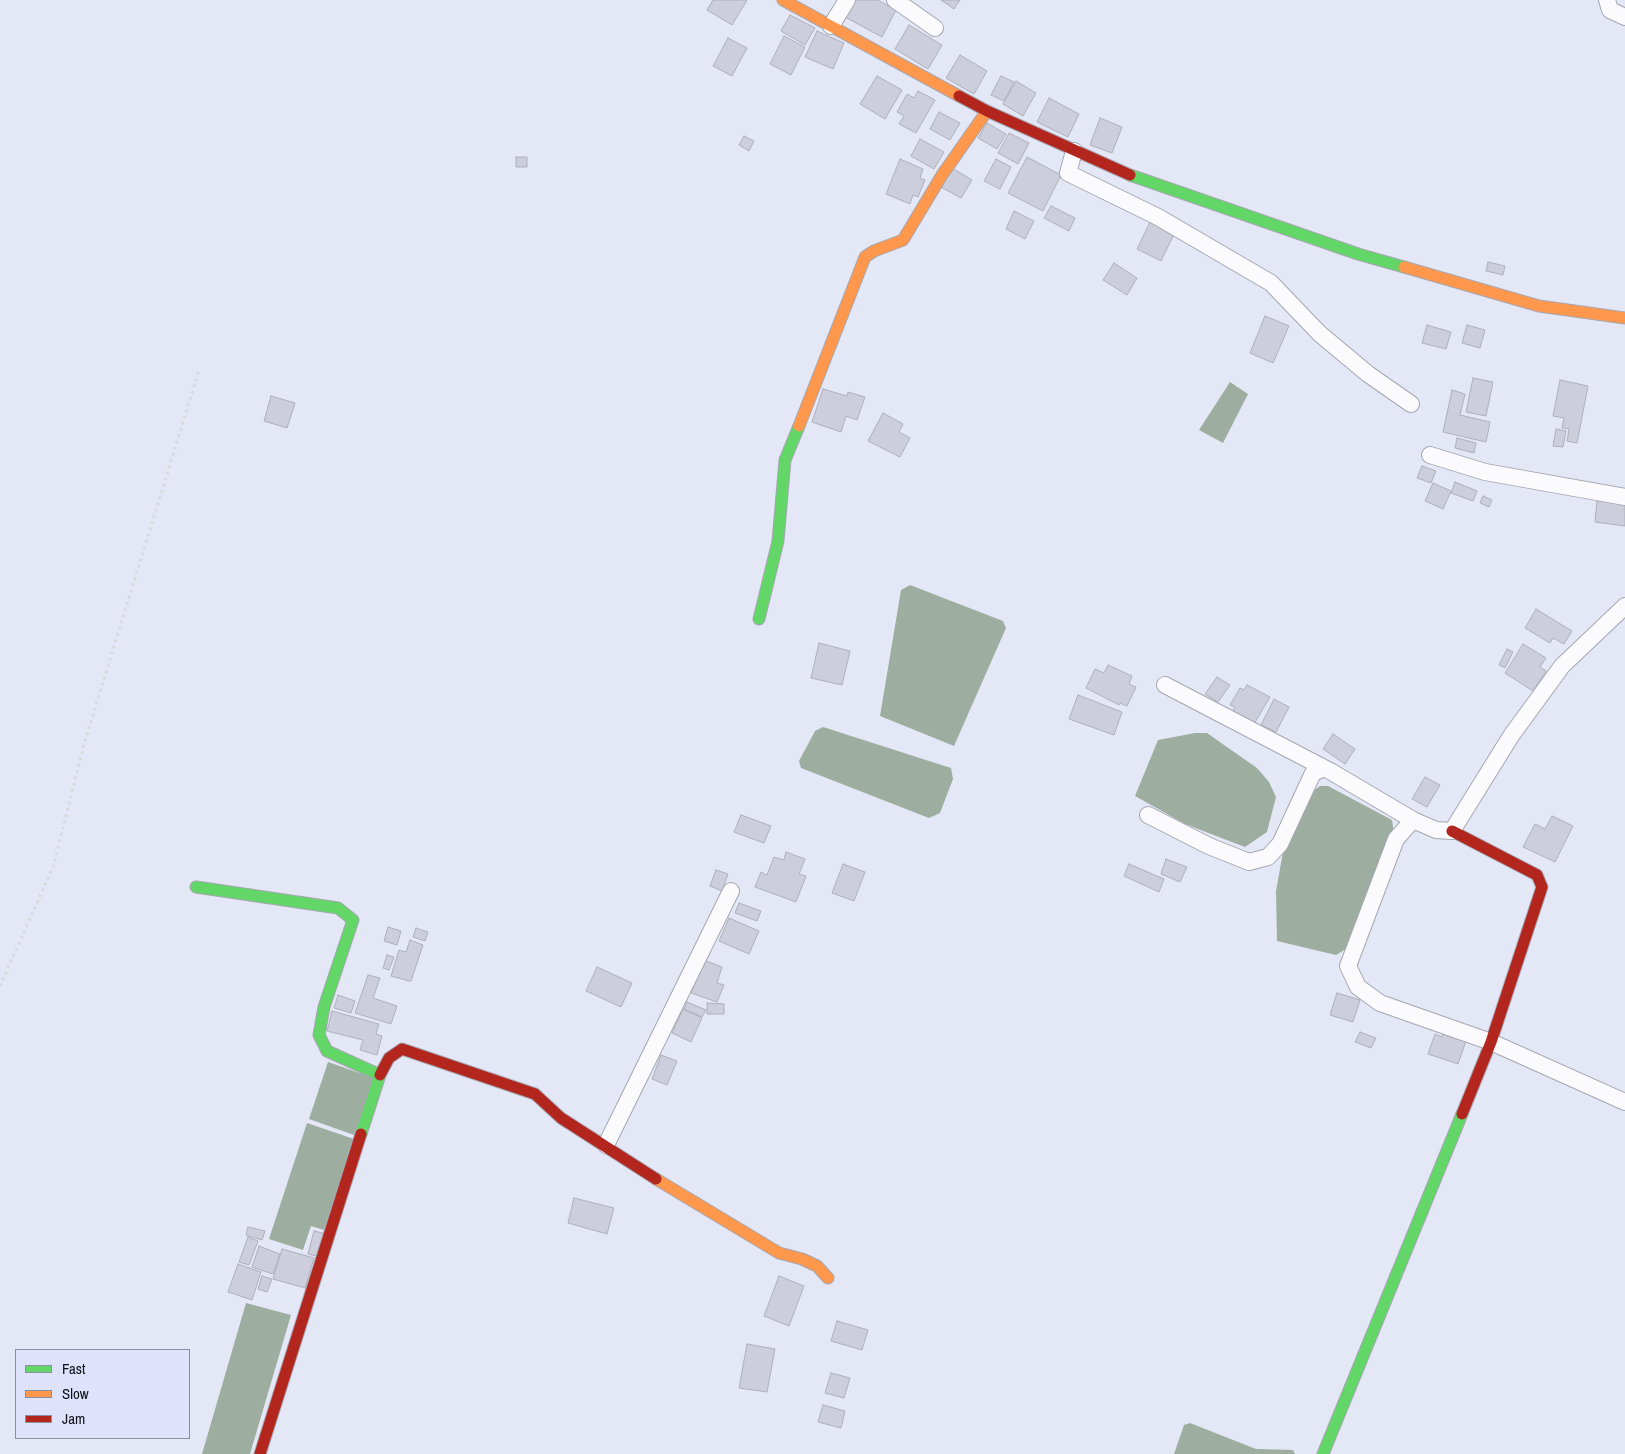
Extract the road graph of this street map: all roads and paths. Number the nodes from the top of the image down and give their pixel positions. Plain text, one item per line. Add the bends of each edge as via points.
1 (783, 0) edge
2 (847, 0) edge
3 (895, 0) edge
4 (1607, 0) edge
5 (1625, 17) edge
6 (831, 26) junction
7 (935, 28) dead end
8 (987, 111) junction
9 (1074, 150) junction
10 (1625, 318) edge
11 (199, 370) dead end
12 (1411, 404) dead end
13 (1430, 455) dead end
14 (1625, 498) edge
15 (1625, 606) edge
16 (759, 619) dead end
17 (1165, 685) dead end
18 (1324, 768) junction
19 (1148, 815) dead end
20 (1413, 820) junction
21 (1452, 831) junction
22 (196, 887) dead end
23 (731, 891) dead end
24 (0, 986) edge
25 (1491, 1042) junction
26 (380, 1074) junction
27 (1625, 1102) edge
28 (606, 1144) junction
29 (828, 1278) dead end
30 (260, 1454) edge
31 (1323, 1454) edge

1 - 6 street
2 - 6 street
3 - 7 street
4 - 5 street via 1610,10
6 - 8 street
8 - 9 street
8 - 16 street via 942,175 903,240 865,257 785,460 778,541
9 - 10 street via 1118,171 1358,254 1539,306
9 - 12 street via 1068,173 1158,217 1271,283 1320,334
11 - 24 path via 84,744 53,867
13 - 14 street via 1485,472
15 - 21 street via 1562,666 1511,736
17 - 18 street
18 - 19 street via 1313,773 1280,844 1268,857 1249,862
18 - 20 street
20 - 21 street via 1436,830
20 - 25 street via 1396,839 1348,966 1358,987 1380,1004
21 - 25 street via 1537,875 1542,887
22 - 26 street via 338,908 353,920 324,1008 319,1035 327,1051
23 - 28 street
25 - 27 street
25 - 31 street
26 - 28 street via 389,1058 402,1049 535,1094 561,1118
26 - 30 street
28 - 29 street via 778,1253 817,1266

